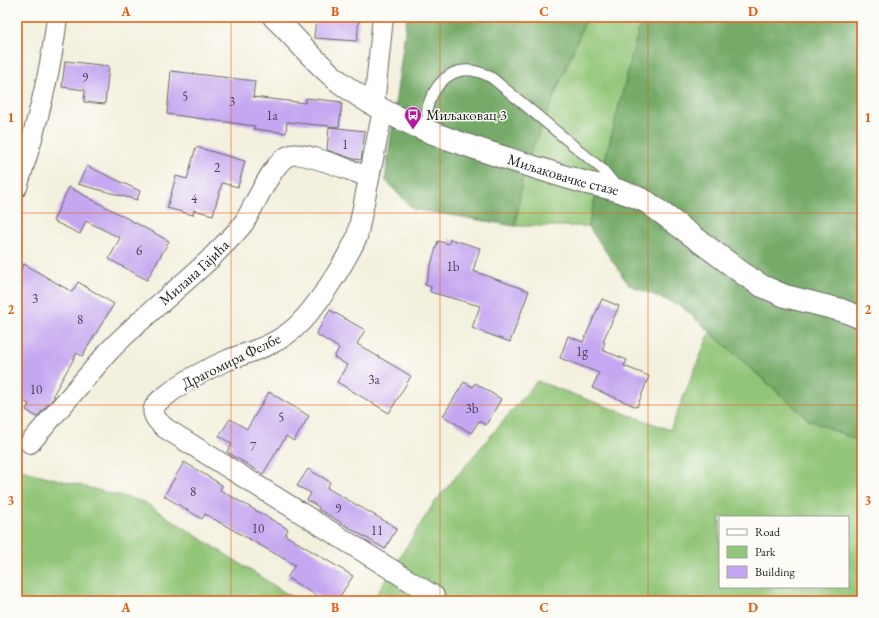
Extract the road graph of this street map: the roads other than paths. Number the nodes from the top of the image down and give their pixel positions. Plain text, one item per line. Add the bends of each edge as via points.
1 (57, 17) edge
2 (274, 17) edge
3 (383, 17) edge
4 (379, 108) junction
5 (431, 132) junction
6 (369, 177) junction
7 (17, 187) edge
8 (618, 189) junction
9 (862, 318) edge
10 (30, 442) dead end
11 (434, 596) dead end

1 - 7 street via 46,85
2 - 4 street, Миљаковачке стазе via 339,82
3 - 4 street, Драгомира Фелбе
4 - 5 street, Миљаковачке стазе
4 - 6 street, Драгомира Фелбе
5 - 8 street, Миљаковачке стазе via 545,170
5 - 8 lane via 427,109 437,87 448,75 472,70 492,78 603,170
6 - 10 street, Милана Гајића via 312,157 291,155 281,161 236,233 113,346
6 - 11 street, Драгомира Фелбе via 357,237 328,286 302,321 291,332 276,341 188,380 158,402 154,414 165,428
8 - 9 street, Миљаковачке стазе via 647,202 762,286 784,296

